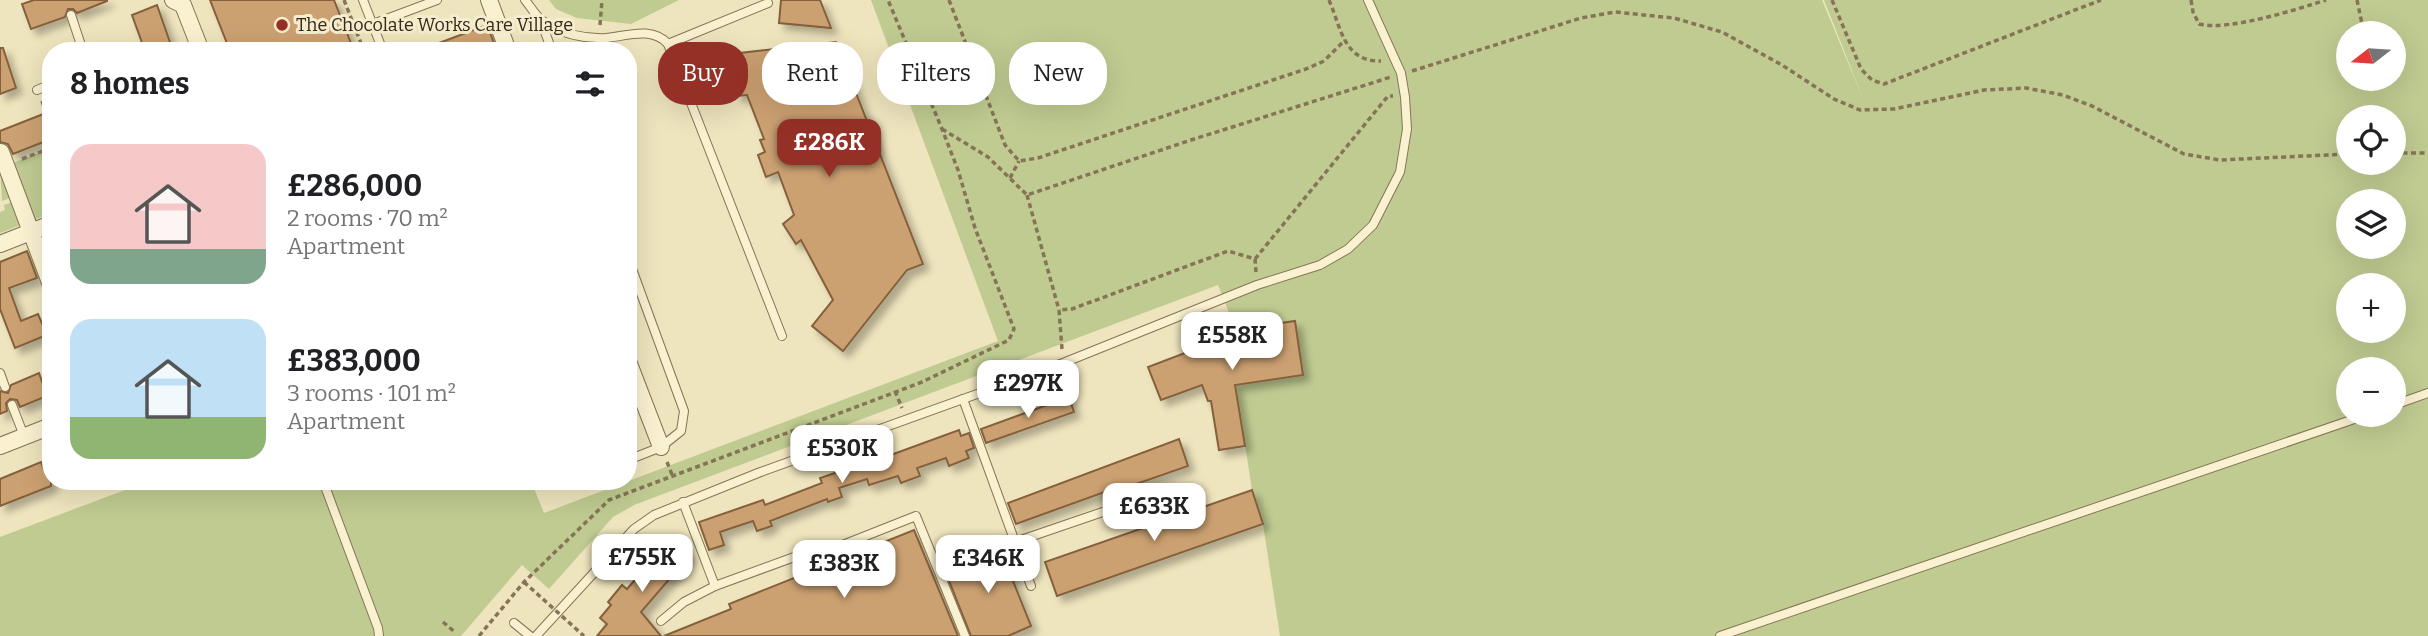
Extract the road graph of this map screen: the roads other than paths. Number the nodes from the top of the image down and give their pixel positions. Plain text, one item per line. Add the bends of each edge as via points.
1 (173, 0) edge
2 (363, 0) edge
3 (437, 0) edge
4 (489, 0) edge
5 (525, 0) edge
6 (1368, 0) edge
7 (768, 4) dead end
8 (71, 15) dead end
9 (541, 21) junction
10 (373, 24) junction
11 (80, 42) edge
12 (197, 42) edge
13 (380, 42) edge
14 (505, 42) edge
15 (549, 42) edge
16 (666, 42) edge
17 (673, 42) edge
18 (42, 88) edge
19 (37, 90) dead end
20 (692, 105) edge
21 (3, 159) edge
22 (42, 227) edge
23 (30, 232) junction
24 (0, 244) edge
25 (42, 262) edge
26 (637, 283) edge
27 (782, 336) dead end
28 (0, 373) edge
29 (637, 384) edge
30 (5, 387) dead end
31 (2428, 393) edge
32 (964, 399) junction
33 (2406, 401) edge
34 (12, 405) dead end
35 (2336, 425) edge
36 (42, 429) edge
37 (24, 436) junction
38 (0, 446) edge
39 (661, 447) junction
40 (637, 456) edge
41 (1173, 488) dead end
42 (326, 490) edge
43 (683, 502) junction
44 (1015, 542) junction
45 (715, 586) junction
46 (1031, 586) dead end
47 (662, 621) dead end
48 (513, 623) dead end
49 (379, 636) edge
50 (530, 636) edge
51 (536, 636) edge
52 (965, 636) edge
53 (1720, 636) edge

1 - 12 street via 183,5
2 - 10 lane
3 - 10 lane
4 - 14 street
5 - 9 lane
6 - 32 lane via 1401,74 1407,129 1400,172 1373,225 1348,249 1320,265
7 - 17 lane
8 - 11 lane
9 - 15 lane
9 - 16 lane via 578,36 653,33
10 - 13 lane
18 - 19 lane
20 - 27 lane
21 - 23 street
22 - 23 street
23 - 24 street
23 - 25 street
26 - 39 lane via 684,411 681,431
28 - 30 lane
29 - 39 street
31 - 33 lane
32 - 43 lane
32 - 44 lane
34 - 37 lane
35 - 53 lane
36 - 37 street
37 - 38 street
39 - 40 lane
41 - 44 lane
42 - 49 lane
43 - 45 lane
43 - 51 lane via 634,529
44 - 46 lane
45 - 47 lane via 684,602
45 - 52 lane via 808,552 830,550 916,516
48 - 50 lane

